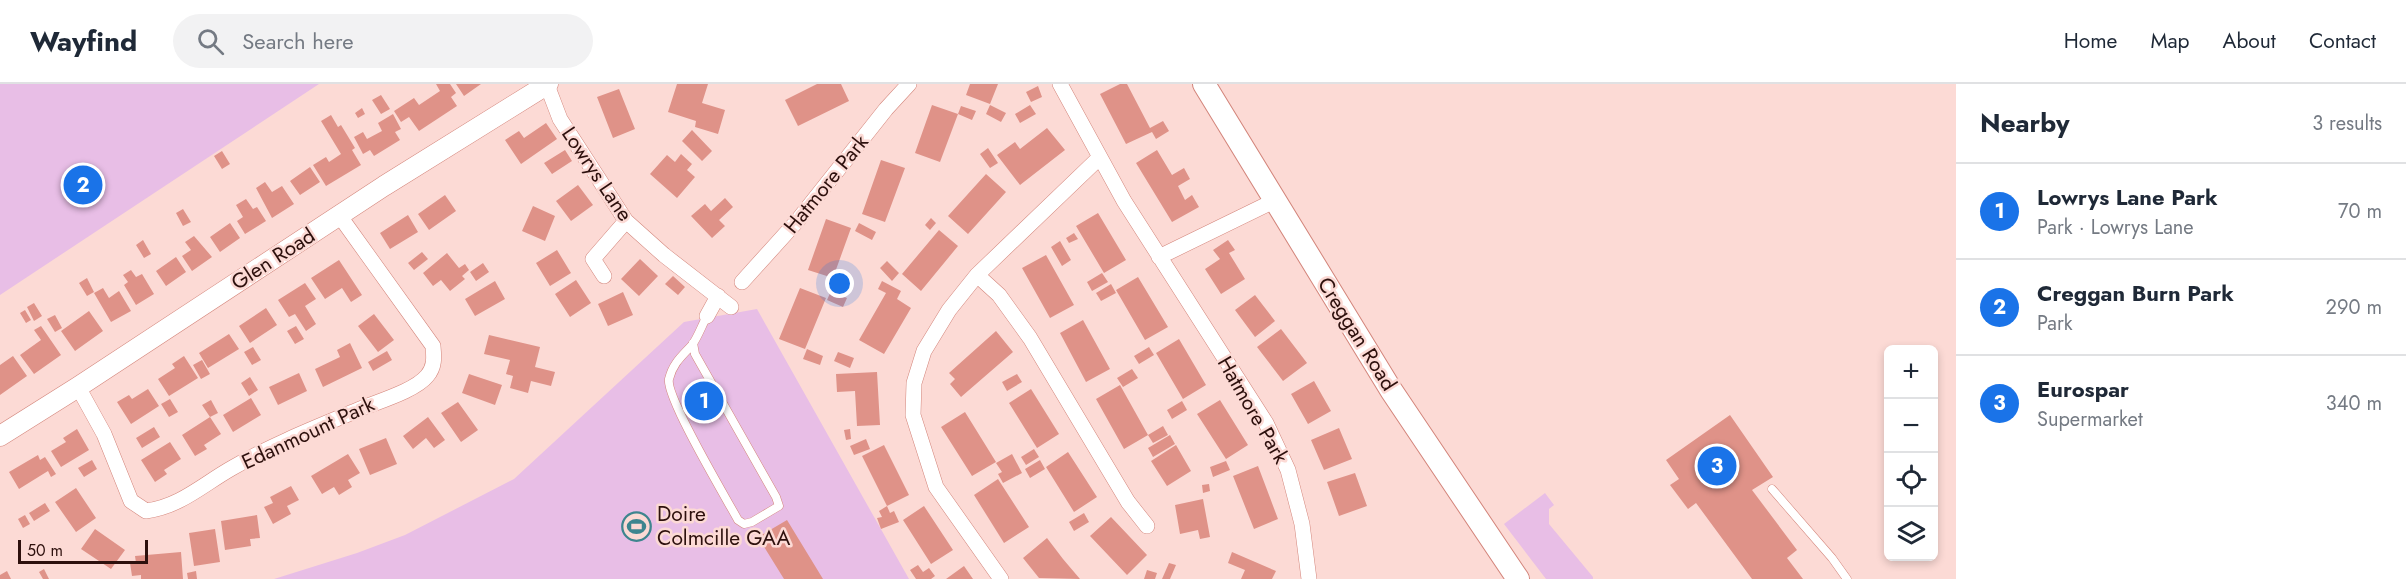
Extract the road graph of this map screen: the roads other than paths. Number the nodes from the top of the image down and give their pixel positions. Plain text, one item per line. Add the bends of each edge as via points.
1 (548, 84) edge
2 (909, 84) edge
3 (1060, 84) edge
4 (1204, 84) edge
5 (1099, 158) junction
6 (1274, 201) junction
7 (339, 215) junction
8 (626, 221) junction
9 (1158, 257) junction
10 (977, 275) junction
11 (604, 276) dead end
12 (742, 282) dead end
13 (718, 296) junction
14 (731, 307) dead end
15 (707, 316) joint
16 (693, 343) junction
17 (78, 387) junction
18 (0, 436) edge
19 (1772, 489) dead end
20 (1147, 526) dead end
21 (1001, 579) edge
22 (1309, 579) edge
23 (1518, 579) edge
24 (1846, 579) edge

1 - 7 street, Glen Road
1 - 8 street, Lowrys Lane via 560,119
2 - 12 street, Hatmore Park
3 - 5 street, Hatmore Park
4 - 6 main road, Creggan Road
5 - 9 street, Hatmore Park
5 - 10 street
6 - 9 street
6 - 23 main road, Creggan Road via 1391,390
7 - 17 street, Glen Road
7 - 17 street, Edanmount Park via 433,346 434,363 427,377 412,387 318,426 232,468 164,508 146,511 131,501 104,434
8 - 11 street via 589,254
8 - 13 street, Lowrys Lane
9 - 22 street, Hatmore Park via 1266,423 1288,470 1302,524
10 - 20 street via 999,296 1030,338 1128,502
10 - 21 street via 924,351 914,383 913,415 936,487
13 - 14 street, Lowrys Lane
13 - 15 street
15 - 16 lane
16 - 16 lane via 695,354 779,506 752,522 744,524 738,520 669,388 677,359
17 - 18 street, Glen Road
19 - 24 lane

